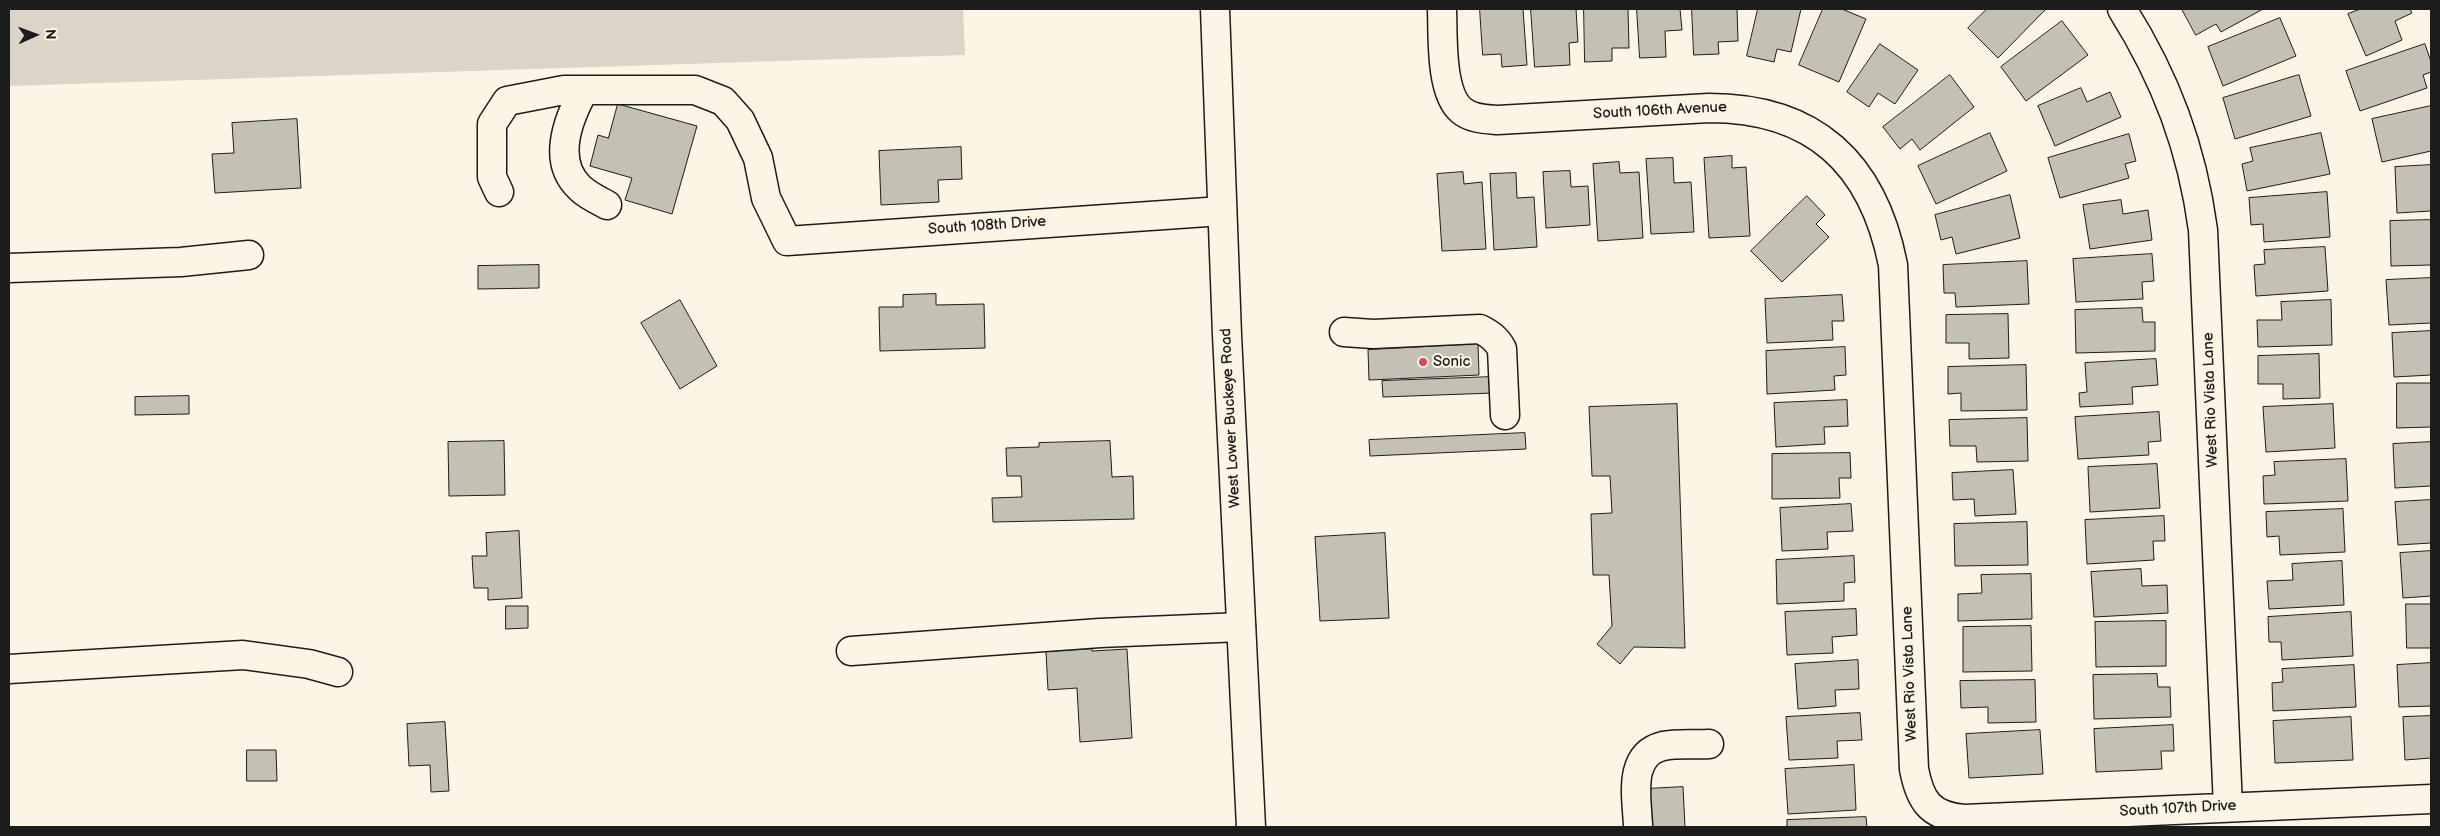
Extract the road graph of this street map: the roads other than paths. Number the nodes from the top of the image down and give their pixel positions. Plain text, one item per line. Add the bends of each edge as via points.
1 (1215, 9) edge
2 (1442, 9) edge
3 (2122, 9) edge
4 (584, 90) junction
5 (1865, 184) joint
6 (499, 192) dead end
7 (607, 205) dead end
8 (1222, 211) junction
9 (249, 255) dead end
10 (9, 268) edge
11 (1344, 332) dead end
12 (1505, 416) dead end
13 (1241, 627) junction
14 (851, 651) dead end
15 (9, 669) edge
16 (338, 672) dead end
17 (1710, 744) dead end
18 (2431, 800) edge
19 (1929, 806) joint
20 (2228, 807) junction
21 (1638, 826) edge
22 (1251, 827) edge

1 - 8 street, West Lower Buckeye Road
2 - 5 street, South 106th Avenue via 1448,86 1461,110 1473,117 1498,120 1709,108 1762,112 1810,132 1849,163
3 - 20 street, West Rio Vista Lane via 2158,74 2182,132 2202,222
4 - 6 street via 564,90 507,101 492,124 492,177
4 - 7 street via 570,116 564,150 567,172 580,189
4 - 8 street, South 108th Drive via 695,90 723,101 740,120 758,158 766,198 787,241
5 - 19 street, West Rio Vista Lane via 1885,230 1893,265 1914,769 1919,789
8 - 13 street, West Lower Buckeye Road
9 - 10 street via 181,262
11 - 12 street via 1487,332 1502,349
13 - 14 street via 1100,633
13 - 22 street, West Lower Buckeye Road
15 - 16 street via 243,655 309,664
17 - 21 street via 1664,746 1648,752 1640,761 1636,781
18 - 20 street, South 107th Drive
19 - 20 street, South 107th Drive via 1939,814 1964,819

